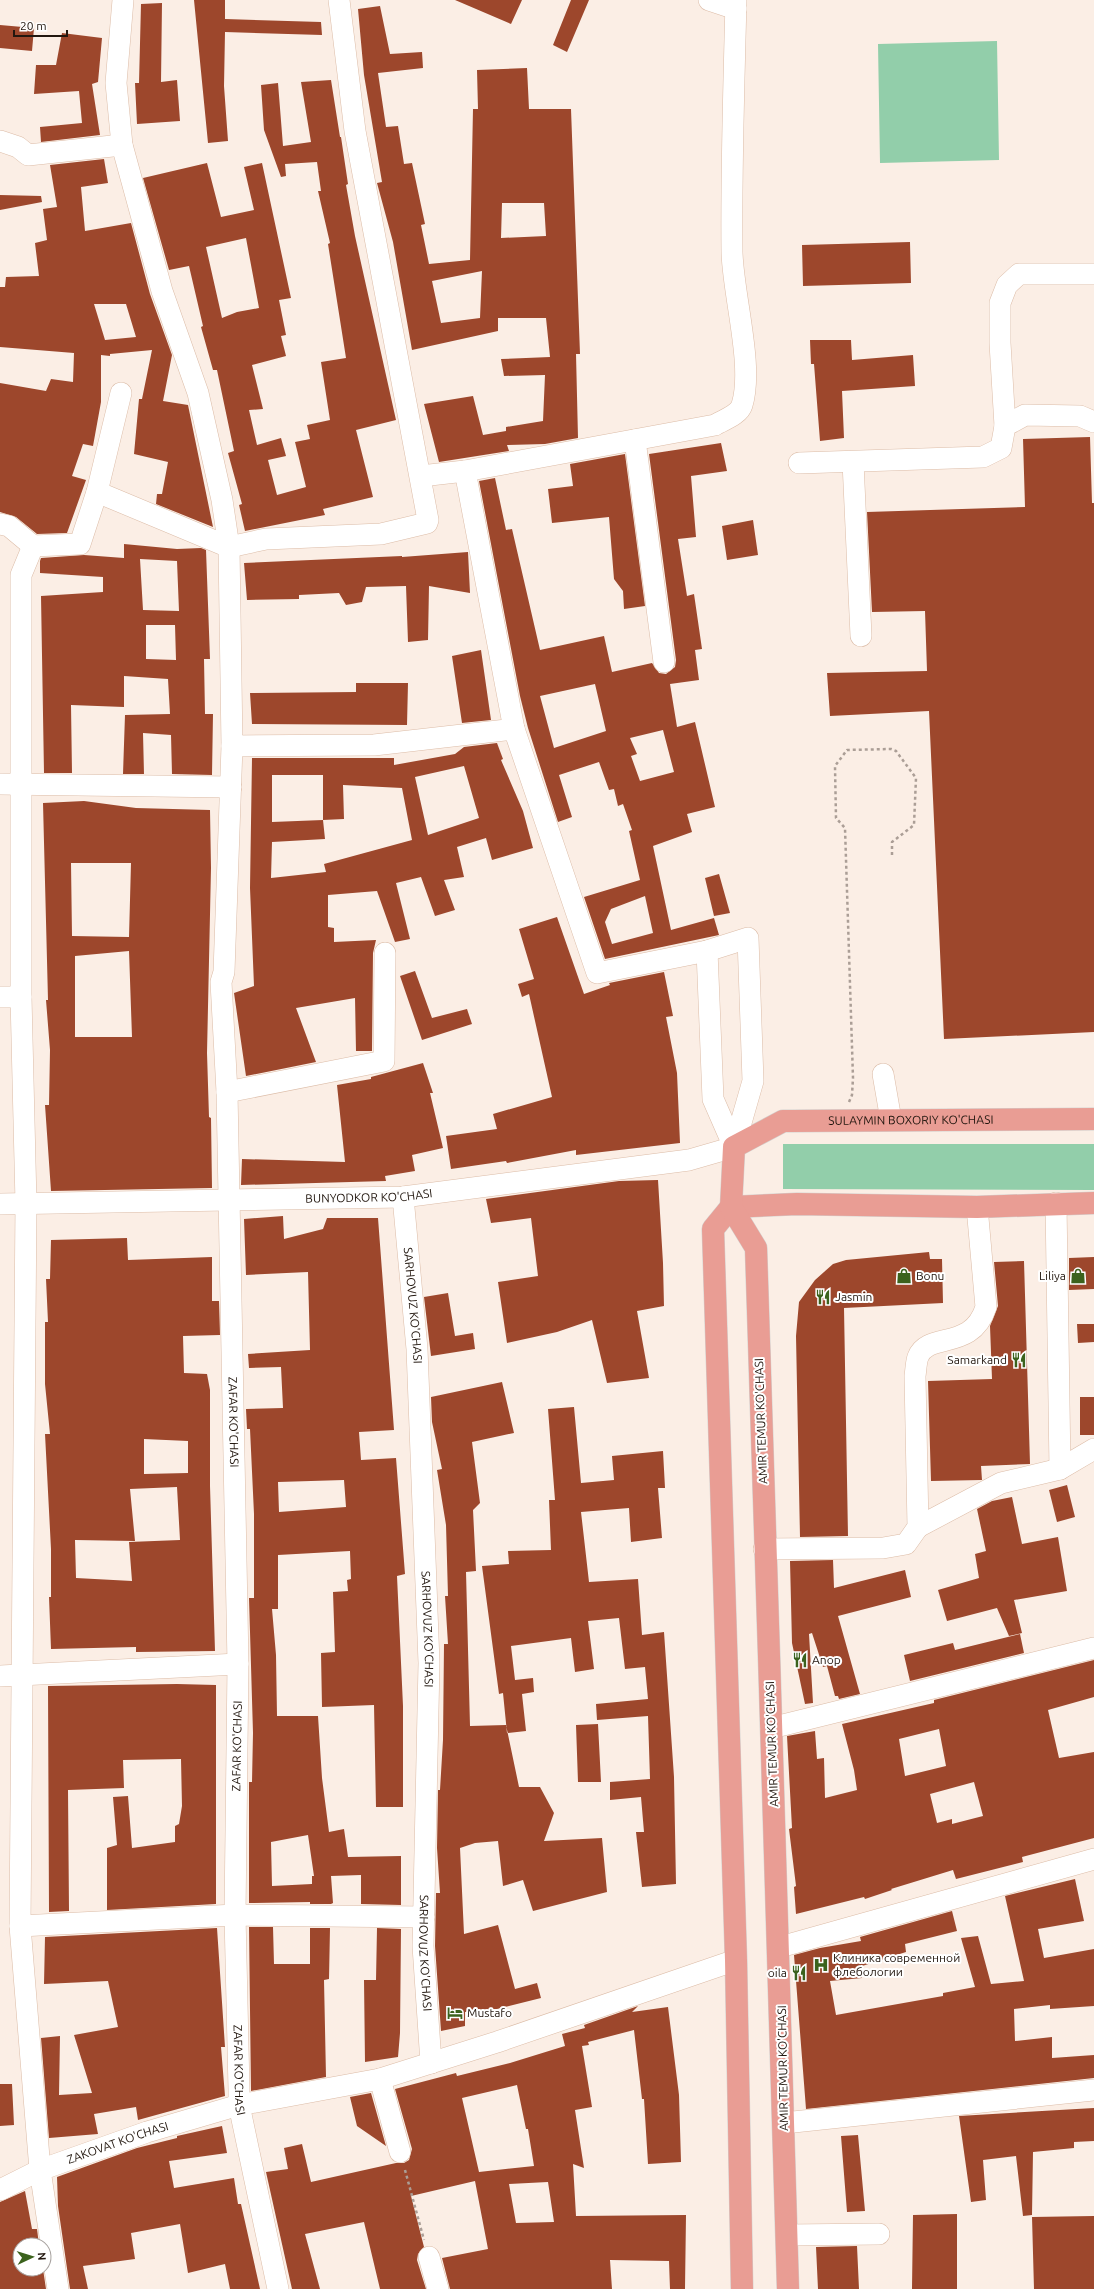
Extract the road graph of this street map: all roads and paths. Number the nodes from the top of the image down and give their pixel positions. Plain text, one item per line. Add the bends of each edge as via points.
1 (123, 0) edge
2 (339, 0) edge
3 (709, 0) edge
4 (736, 5) edge
5 (0, 141) edge
6 (122, 145) junction
7 (1094, 274) edge
8 (121, 393) dead end
9 (1094, 422) edge
10 (1005, 426) junction
11 (635, 440) junction
12 (852, 462) junction
13 (799, 463) dead end
14 (465, 472) junction
15 (421, 476) junction
16 (97, 492) junction
17 (0, 524) edge
18 (33, 546) junction
19 (229, 546) junction
20 (861, 636) dead end
21 (664, 662) dead end
22 (514, 729) junction
23 (232, 746) junction
24 (0, 784) edge
25 (22, 784) junction
26 (230, 787) junction
27 (892, 855) dead end
28 (707, 951) junction
29 (385, 953) dead end
30 (0, 997) edge
31 (20, 997) junction
32 (883, 1074) dead end
33 (227, 1092) junction
34 (844, 1105) dead end
35 (891, 1120) junction
36 (1094, 1120) edge
37 (734, 1147) junction
38 (403, 1197) junction
39 (227, 1200) junction
40 (26, 1203) junction
41 (1056, 1203) junction
42 (1094, 1203) edge
43 (0, 1204) edge
44 (731, 1207) junction
45 (977, 1207) junction
46 (1094, 1449) edge
47 (1060, 1470) junction
48 (918, 1527) junction
49 (764, 1549) junction
50 (1094, 1648) edge
51 (238, 1664) junction
52 (0, 1676) edge
53 (23, 1676) junction
54 (771, 1728) junction
55 (1094, 1859) edge
56 (234, 1915) junction
57 (424, 1917) junction
58 (20, 1926) junction
59 (780, 1947) junction
60 (736, 1960) junction
61 (431, 2062) junction
62 (380, 2079) junction
63 (1094, 2090) edge
64 (239, 2105) junction
65 (784, 2124) junction
66 (400, 2152) joint
67 (40, 2170) junction
68 (0, 2190) edge
69 (879, 2234) dead end
70 (787, 2235) junction
71 (429, 2257) joint
72 (58, 2289) edge
73 (278, 2289) edge
74 (438, 2289) edge
75 (742, 2289) edge
76 (788, 2289) edge

1 - 6 street, ZAFAR KO'CHASI via 116,83
2 - 15 street via 355,131
3 - 4 street
4 - 11 street via 732,253 745,368 741,407 733,415 715,425
5 - 6 street via 18,147 28,155
6 - 19 street, ZAFAR KO'CHASI via 162,291 198,393 222,500
7 - 10 street via 1019,274 1007,285 1000,303
8 - 16 street
9 - 10 street via 1080,416 1025,415
10 - 12 street via 1001,448 983,457
11 - 14 street
11 - 21 street
12 - 13 street
12 - 20 street
14 - 15 street
14 - 22 street
15 - 19 street via 428,517 426,523 381,534 266,539
16 - 18 street via 80,544
16 - 19 street
17 - 18 street via 9,526
18 - 25 street via 21,575
19 - 23 street, ZAFAR KO'CHASI
22 - 23 street via 374,745
22 - 28 street via 597,973
23 - 26 street, ZAFAR KO'CHASI
24 - 25 street
25 - 26 street
25 - 31 street
26 - 33 street, ZAFAR KO'CHASI via 224,972 221,982
27 - 34 path via 892,842 914,825 916,778 896,751 847,750 835,766 836,818 845,828 853,1078 852,1095
28 - 37 street via 713,1099
28 - 37 street via 748,938 753,1081
29 - 33 street via 384,1061
30 - 31 street
31 - 40 street
32 - 35 street
33 - 39 street, ZAFAR KO'CHASI
35 - 36 main road, SULAYMIN BOXORIY KO'CHASI
35 - 37 main road, SULAYMIN BOXORIY KO'CHASI via 783,1121
37 - 38 street, BUNYODKOR KO'CHASI via 689,1160
37 - 44 main road
38 - 39 street, BUNYODKOR KO'CHASI
38 - 57 street, SARHOVUZ KO'CHASI via 417,1349 429,1664
39 - 40 street, BUNYODKOR KO'CHASI
39 - 51 street, ZAFAR KO'CHASI
40 - 43 street, BUNYODKOR KO'CHASI
40 - 53 street
41 - 42 main road
41 - 45 main road
41 - 47 street
44 - 45 main road via 797,1204
44 - 49 main road, AMIR TEMUR KO'CHASI via 756,1248
44 - 60 main road via 713,1229
45 - 48 street via 986,1307 982,1320 969,1334 927,1346 918,1356 915,1376
46 - 47 street
47 - 48 street via 1001,1483
48 - 49 street via 906,1544 883,1548
49 - 54 main road, AMIR TEMUR KO'CHASI
50 - 54 street
51 - 53 street
51 - 56 street, ZAFAR KO'CHASI
52 - 53 street
53 - 58 street
54 - 59 main road, AMIR TEMUR KO'CHASI
55 - 59 street
56 - 57 street
56 - 58 street
56 - 64 street, ZAFAR KO'CHASI
57 - 61 street, SARHOVUZ KO'CHASI
58 - 67 street
59 - 65 main road, AMIR TEMUR KO'CHASI
60 - 61 street via 498,2042
60 - 75 main road
61 - 62 street
62 - 64 street
62 - 66 street
63 - 65 street
64 - 67 street, ZAKOVAT KO'CHASI via 147,2132
64 - 73 street, ZAFAR KO'CHASI
65 - 70 main road, AMIR TEMUR KO'CHASI
66 - 71 path
67 - 68 street, ZAKOVAT KO'CHASI
67 - 72 street
69 - 70 street
70 - 76 main road, AMIR TEMUR KO'CHASI
71 - 74 street

